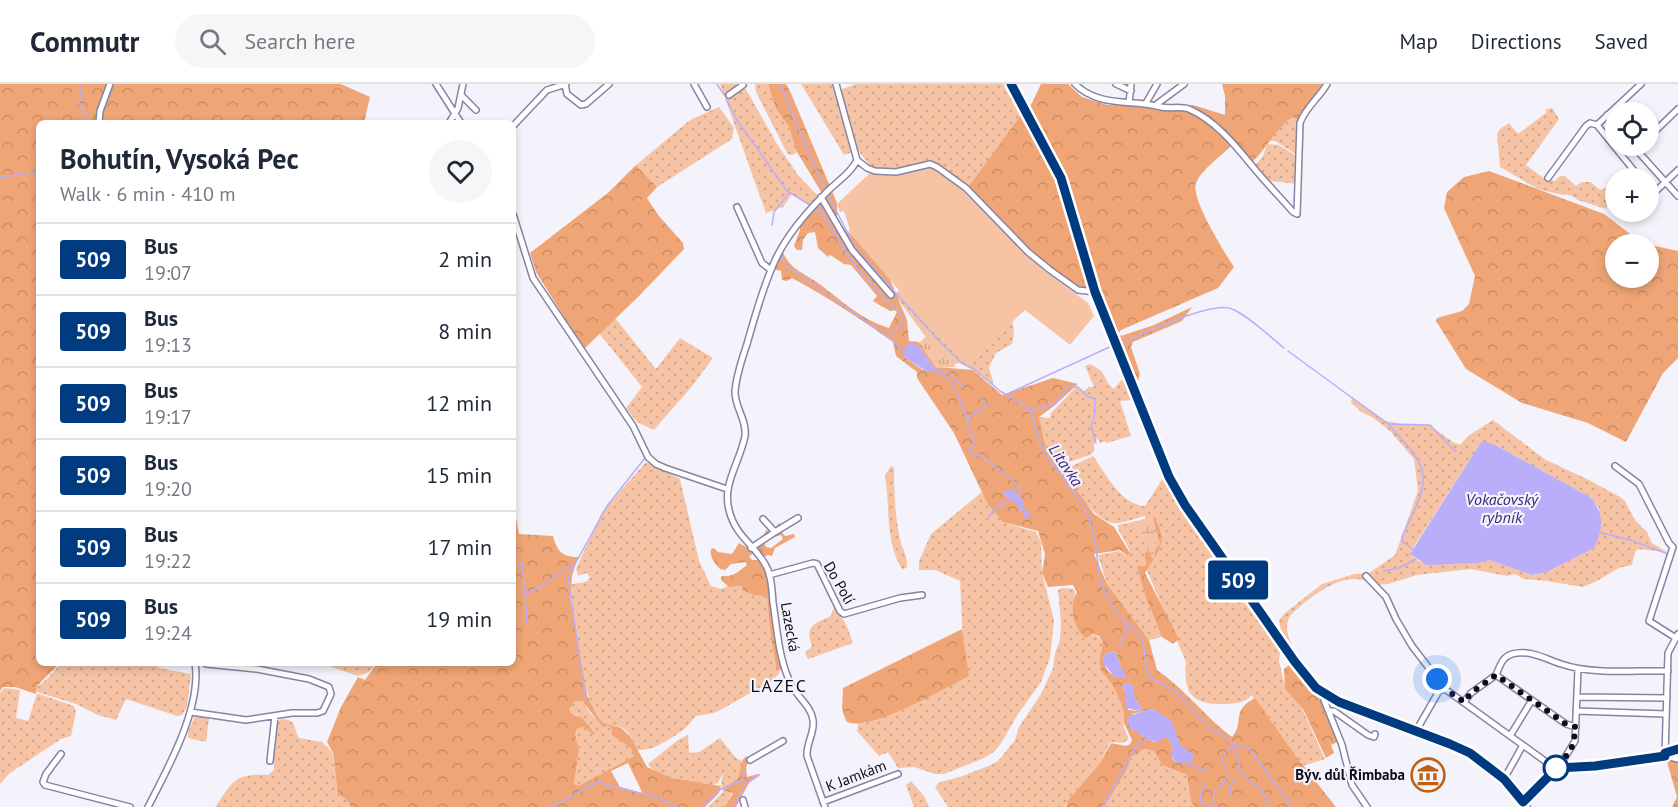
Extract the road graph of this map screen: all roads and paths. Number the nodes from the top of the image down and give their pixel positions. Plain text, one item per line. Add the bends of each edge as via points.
1 (110, 84) edge
2 (436, 84) edge
3 (463, 84) edge
4 (566, 84) edge
5 (609, 84) edge
6 (694, 84) edge
7 (836, 84) edge
8 (1011, 84) edge
9 (1075, 84) edge
10 (1116, 84) edge
11 (1157, 84) edge
12 (1184, 84) edge
13 (1327, 84) edge
14 (1641, 84) edge
15 (743, 86) dead end
16 (1131, 87) edge
17 (729, 94) dead end
18 (461, 95) junction
19 (1621, 102) edge
20 (1130, 103) junction
21 (1146, 104) junction
22 (1157, 104) junction
23 (707, 107) dead end
24 (1678, 109) edge
25 (476, 110) dead end
26 (455, 112) junction
27 (1605, 117) edge
28 (99, 120) edge
29 (451, 120) edge
30 (459, 120) edge
31 (516, 123) edge
32 (1597, 125) junction
33 (1659, 127) edge
34 (1644, 156) edge
35 (857, 160) junction
36 (1632, 168) edge
37 (1678, 170) edge
38 (1548, 178) dead end
39 (1666, 182) junction
40 (1659, 188) edge
41 (823, 196) junction
42 (1678, 196) edge
43 (737, 207) dead end
44 (516, 223) edge
45 (771, 270) junction
46 (1095, 292) junction
47 (891, 295) dead end
48 (1615, 466) dead end
49 (727, 489) junction
50 (798, 518) dead end
51 (763, 519) dead end
52 (775, 532) junction
53 (1676, 545) edge
54 (751, 548) junction
55 (769, 575) junction
56 (1366, 576) dead end
57 (922, 595) dead end
58 (1677, 636) edge
59 (196, 666) edge
60 (204, 666) edge
61 (226, 666) edge
62 (1578, 669) junction
63 (1668, 671) junction
64 (197, 673) junction
65 (1496, 675) junction
66 (1437, 679) junction
67 (1445, 689) junction
68 (1324, 695) junction
69 (1577, 697) junction
70 (1667, 698) junction
71 (1434, 700) junction
72 (1532, 700) junction
73 (1464, 702) junction
74 (1329, 711) junction
75 (1576, 711) junction
76 (191, 712) junction
77 (1666, 714) junction
78 (275, 716) junction
79 (1576, 727) junction
80 (1416, 731) junction
81 (1375, 734) dead end
82 (1510, 736) junction
83 (783, 741) dead end
84 (1523, 745) junction
85 (61, 754) dead end
86 (1665, 756) junction
87 (1678, 759) edge
88 (750, 760) dead end
89 (270, 761) dead end
90 (1558, 768) junction
91 (898, 774) dead end
92 (1504, 779) junction
93 (743, 800) dead end
94 (824, 804) edge
95 (1525, 805) edge
96 (130, 807) edge
97 (148, 807) edge
98 (745, 807) edge
99 (1367, 807) edge

1 - 28 street
2 - 26 street
3 - 18 street
4 - 5 street via 567,94 584,105
4 - 31 street via 547,90
6 - 23 street
7 - 35 street
8 - 46 main road via 1061,178
9 - 20 street via 1093,97
10 - 16 street
11 - 21 street
12 - 22 street
13 - 22 street via 1302,117 1297,214 1222,132 1189,109
14 - 19 street
15 - 17 street
16 - 20 street
18 - 25 street
18 - 26 street
20 - 21 street
21 - 22 street
24 - 33 street
26 - 29 street
26 - 30 street
27 - 32 street
32 - 36 street
32 - 38 street via 1586,126
34 - 39 street
35 - 41 street
35 - 46 street via 875,171 937,166 966,188 1050,270 1078,290
37 - 39 street
39 - 40 street
39 - 42 street
41 - 45 street
41 - 47 street via 852,250
43 - 45 street via 762,263
44 - 49 street via 534,278 633,426 648,457 665,468
45 - 49 street via 737,379 735,398 745,433
46 - 68 main road via 1178,493 1301,671
48 - 53 street via 1639,484 1669,543
49 - 54 street, Lazecká via 732,522
50 - 52 street
51 - 52 street
52 - 54 street
53 - 58 street via 1649,621
54 - 55 street, Lazecká
55 - 57 street, Do Polí via 817,564 844,614
55 - 94 street, Lazecká via 786,669 792,686 813,717 807,756
56 - 66 street via 1386,597 1396,619
58 - 63 street via 1668,653
59 - 64 street
60 - 64 street
61 - 78 street via 309,679 332,691 321,713
62 - 63 street
62 - 65 street via 1521,653 1504,658
62 - 69 street
63 - 70 street
64 - 76 street
65 - 72 street
65 - 73 street
66 - 67 street
66 - 71 street
67 - 71 street via 1440,689
67 - 73 street
68 - 74 street
68 - 80 main road
69 - 70 street
69 - 75 street
70 - 77 street
71 - 80 street
72 - 79 street
72 - 82 street
73 - 82 street
74 - 81 street via 1368,735
74 - 99 street via 1352,784
75 - 77 street
75 - 79 street
76 - 78 street via 246,720
76 - 97 street
77 - 86 street
78 - 89 street
79 - 90 street via 1573,745
80 - 92 main road via 1470,753
82 - 84 street
83 - 88 street
84 - 90 street
84 - 92 street
85 - 96 street via 46,774 45,785
86 - 87 street
86 - 90 street
90 - 95 street
91 - 94 street, K Jamkám
92 - 95 main road
93 - 98 street

